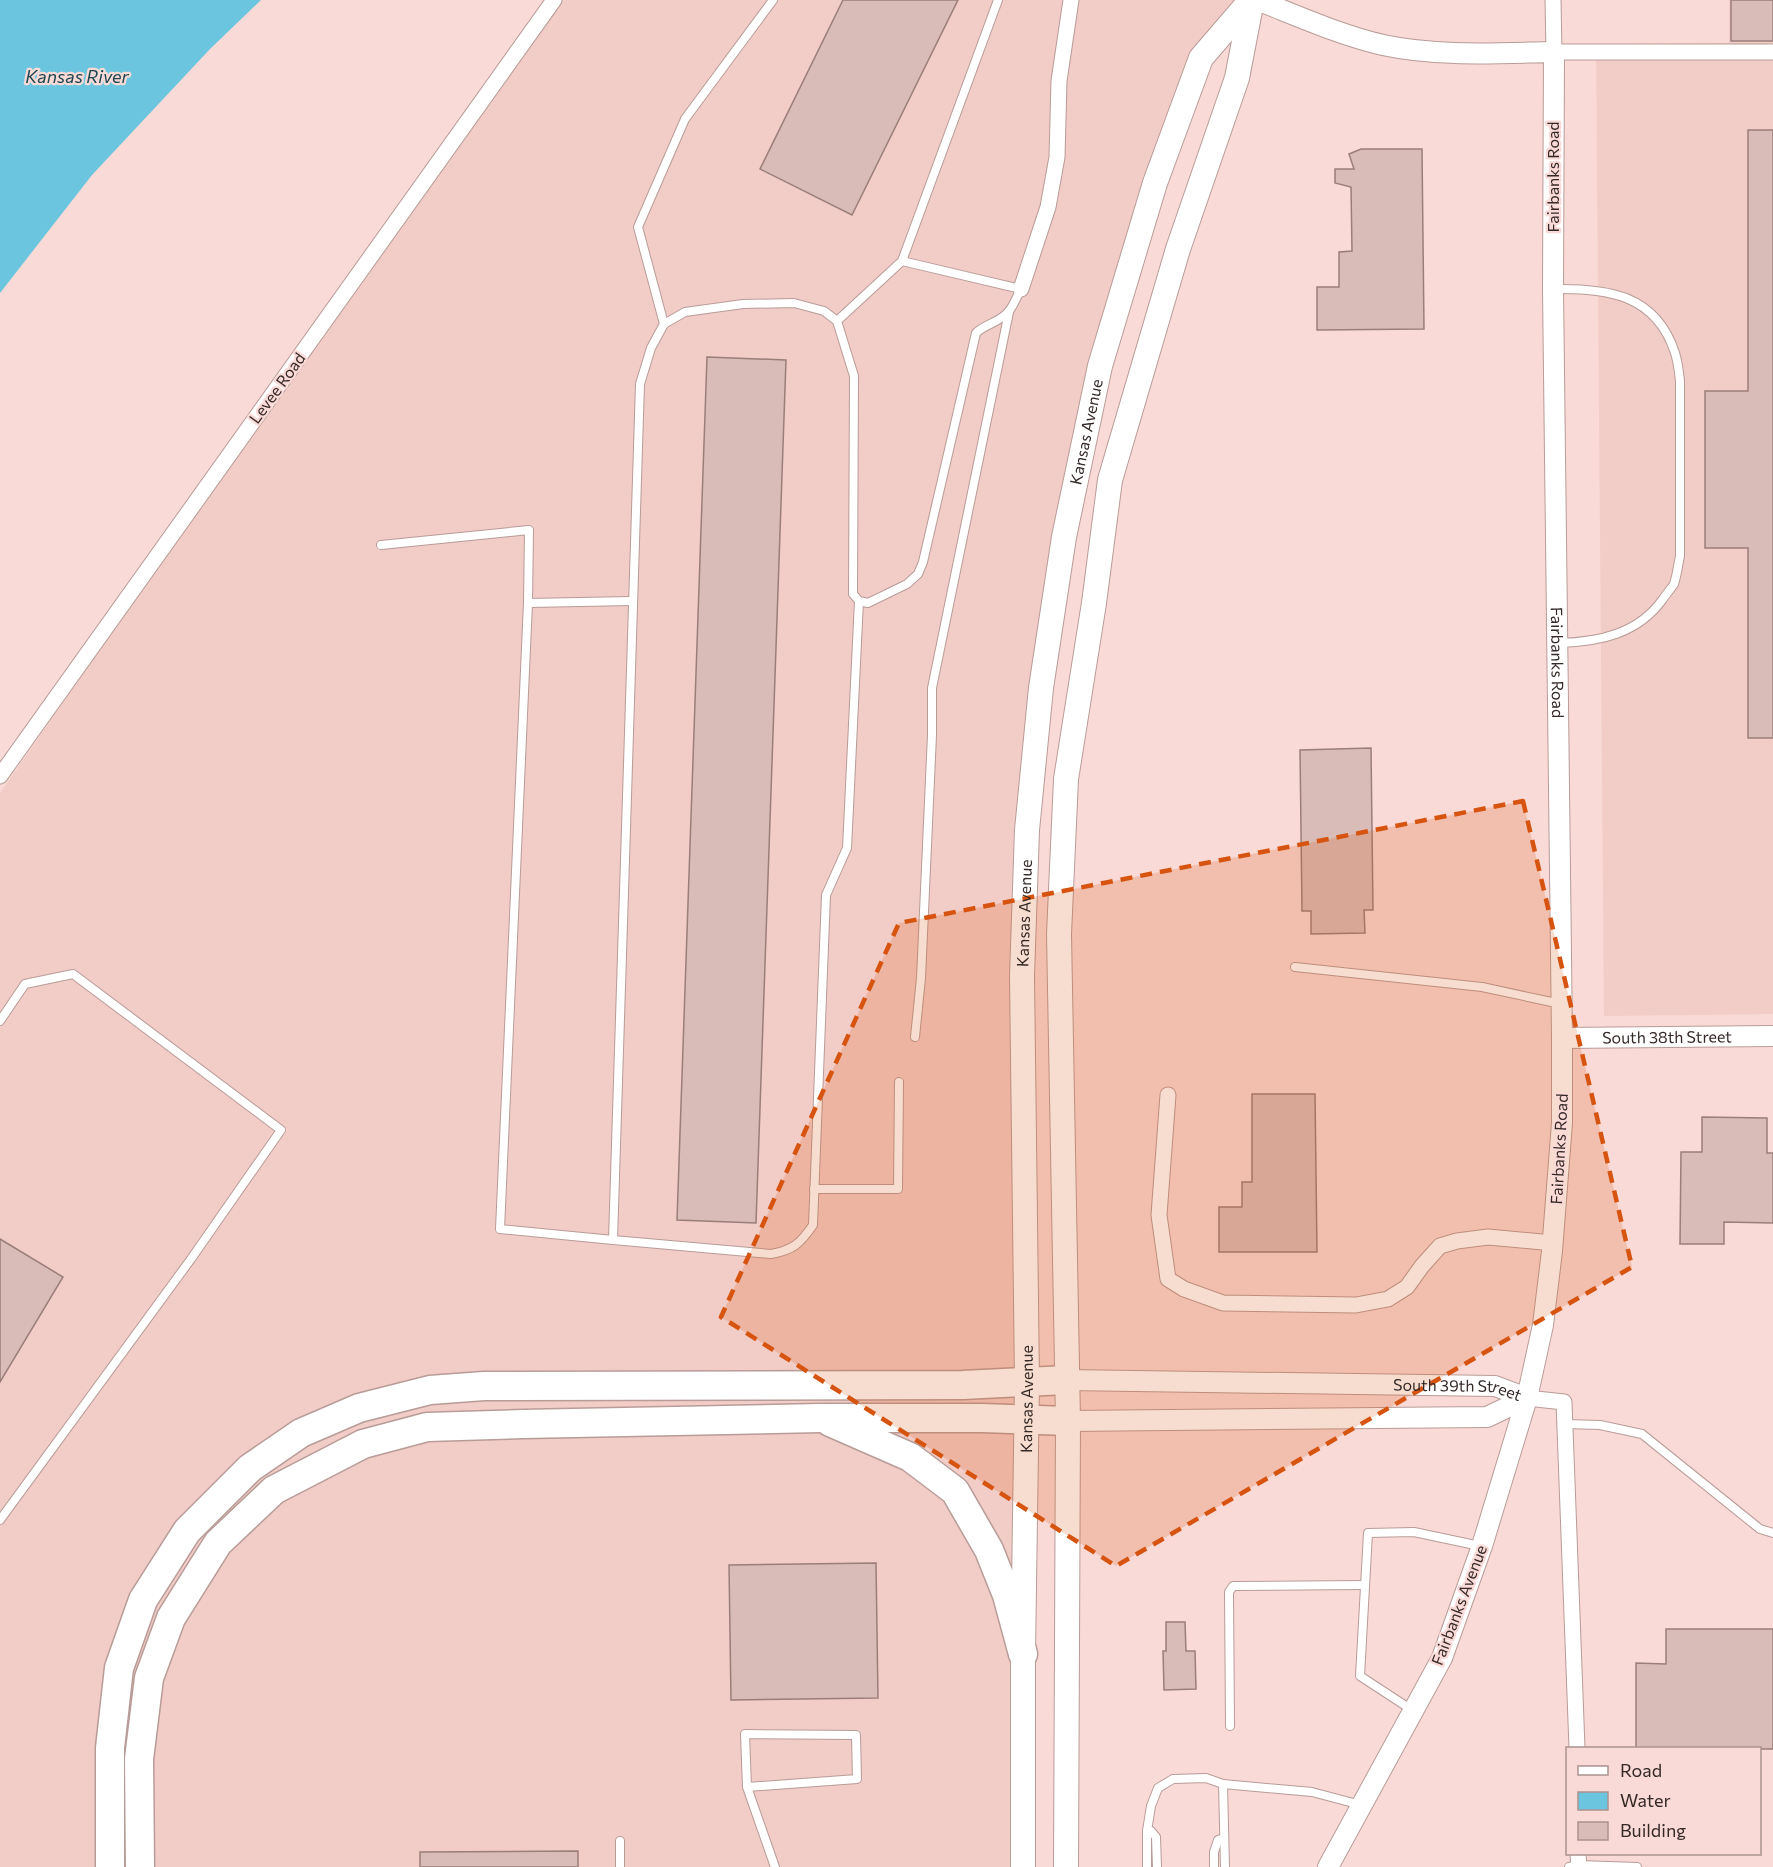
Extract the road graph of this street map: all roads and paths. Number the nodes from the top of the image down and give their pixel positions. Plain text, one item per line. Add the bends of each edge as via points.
1 (554, 0) edge
2 (773, 0) edge
3 (998, 0) edge
4 (1071, 0) edge
5 (1254, 0) edge
6 (1553, 0) edge
7 (1554, 52) junction
8 (1773, 52) edge
9 (902, 261) junction
10 (1021, 289) junction
11 (1553, 289) junction
12 (1009, 312) junction
13 (837, 321) junction
14 (664, 324) junction
15 (381, 545) dead end
16 (632, 601) junction
17 (859, 602) junction
18 (528, 603) junction
19 (1557, 643) junction
20 (0, 776) edge
21 (1295, 967) dead end
22 (1562, 1005) junction
23 (0, 1021) edge
24 (1773, 1036) edge
25 (915, 1037) dead end
26 (1562, 1038) junction
27 (899, 1082) dead end
28 (1168, 1095) dead end
29 (814, 1189) junction
30 (613, 1240) junction
31 (1553, 1243) junction
32 (1543, 1325) joint
33 (1066, 1380) junction
34 (1027, 1382) junction
35 (1527, 1398) junction
36 (820, 1418) junction
37 (1026, 1419) junction
38 (1068, 1421) junction
39 (1565, 1429) junction
40 (0, 1520) edge
41 (1773, 1533) edge
42 (1482, 1546) junction
43 (1365, 1585) junction
44 (1023, 1654) junction
45 (1413, 1710) junction
46 (1230, 1726) dead end
47 (1577, 1747) edge
48 (1223, 1784) junction
49 (747, 1786) junction
50 (1361, 1805) junction
51 (1147, 1831) junction
52 (1224, 1838) junction
53 (620, 1841) dead end
54 (1576, 1863) edge
55 (110, 1867) edge
56 (140, 1867) edge
57 (620, 1867) edge
58 (775, 1867) edge
59 (1023, 1867) edge
60 (1066, 1867) edge
61 (1147, 1867) edge
62 (1157, 1867) edge
63 (1214, 1867) edge
64 (1225, 1867) edge
65 (1328, 1867) edge
66 (1636, 1867) edge

1 - 20 street, Levee Road
2 - 14 lane via 685,119 638,227
3 - 9 lane
4 - 10 street via 1059,81 1057,157 1050,197
5 - 7 street via 1384,45 1424,51
5 - 33 main road, Kansas Avenue via 1237,78 1178,249 1110,480 1066,779 1059,934
5 - 34 main road, Kansas Avenue via 1201,58 1155,183 1100,366 1064,537 1041,688 1027,830 1022,976
6 - 7 street, Fairbanks Road
7 - 8 street
7 - 11 street, Fairbanks Road
9 - 10 lane
9 - 13 lane
10 - 12 lane
11 - 19 street, Fairbanks Road
11 - 19 lane via 1608,292 1628,297 1646,310 1664,329 1675,354 1680,381 1680,556 1674,584 1640,624 1614,636
12 - 17 lane via 976,333 918,574 907,584 868,603
12 - 25 lane via 933,688
13 - 14 lane via 824,311 794,303 743,304 685,312
13 - 17 lane via 854,376 854,594
14 - 16 lane via 651,348 640,384
15 - 18 lane via 529,530
16 - 18 lane
16 - 30 lane
17 - 29 lane via 848,848 826,895
18 - 30 lane via 500,1229
19 - 22 street, Fairbanks Road
21 - 22 lane via 1482,987
22 - 26 street, Fairbanks Road
23 - 40 lane via 25,984 73,974 281,1130
24 - 26 street, South 38th Street
26 - 31 street, Fairbanks Road via 1562,1123
27 - 29 lane via 898,1189
28 - 31 street via 1160,1215 1168,1279 1184,1289 1223,1303 1356,1305 1388,1299 1407,1287 1440,1246 1488,1237
29 - 30 lane via 813,1225 789,1251 771,1254
31 - 32 street, Fairbanks Road
32 - 35 street, Fairbanks Avenue
33 - 34 highway
33 - 35 street, South 39th Street via 1495,1386
33 - 38 main road, Kansas Avenue
34 - 37 main road, Kansas Avenue
34 - 55 highway via 484,1386 430,1390 358,1408 301,1433 250,1468 187,1531 142,1600 119,1668 110,1749
35 - 38 street, South 39th Street via 1487,1417
35 - 39 street via 1564,1402
35 - 42 street, Fairbanks Avenue
36 - 37 highway
36 - 44 highway via 910,1457 955,1491 989,1550 1007,1595
36 - 56 highway via 428,1427 363,1444 274,1490 218,1543 171,1618 148,1678 139,1759
37 - 38 highway
37 - 44 main road, Kansas Avenue
38 - 60 main road, Kansas Avenue
39 - 41 lane via 1600,1425 1642,1434 1760,1529
39 - 47 street
42 - 43 lane via 1414,1532 1368,1533
42 - 45 street, Fairbanks Avenue via 1442,1658
43 - 45 lane via 1360,1676
43 - 46 lane via 1233,1586 1229,1592
44 - 59 main road, Kansas Avenue
45 - 50 street, Fairbanks Avenue
48 - 50 lane via 1312,1792
48 - 51 lane via 1206,1778 1173,1779 1158,1788
48 - 52 lane
49 - 49 lane via 746,1734 856,1735 857,1779
49 - 58 lane
50 - 65 street, Fairbanks Avenue
51 - 61 lane
51 - 62 lane via 1156,1837
52 - 63 lane via 1218,1840
52 - 64 lane
53 - 57 lane
54 - 66 lane

